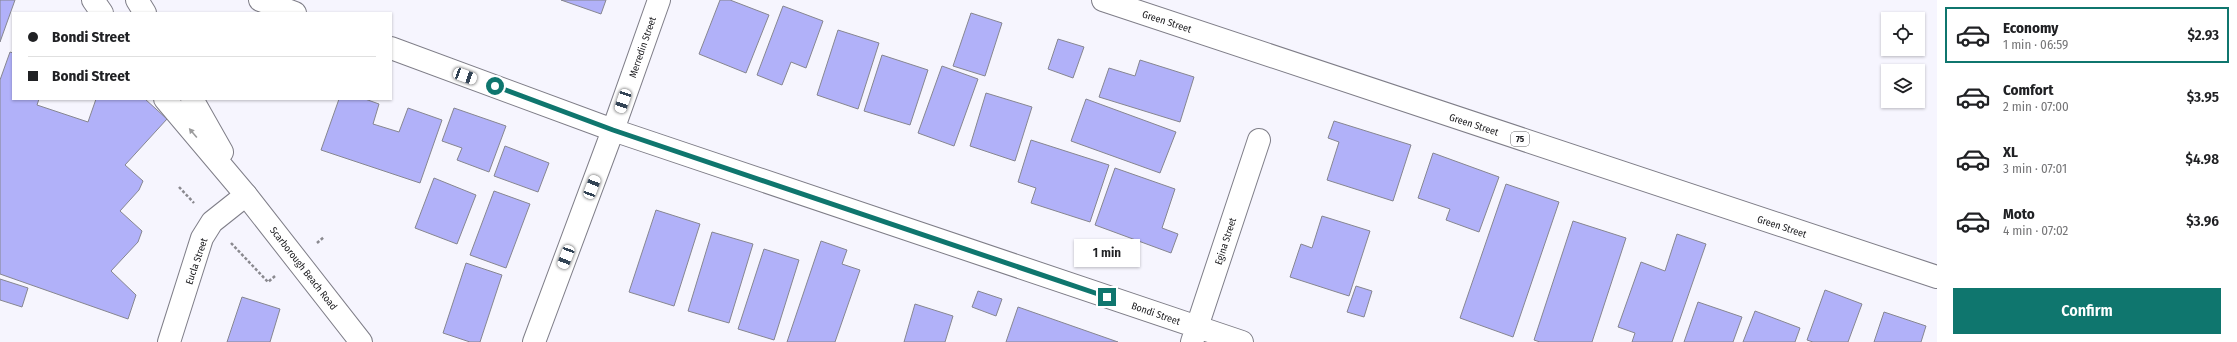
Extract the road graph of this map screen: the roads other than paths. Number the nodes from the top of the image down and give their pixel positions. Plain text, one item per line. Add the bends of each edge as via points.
1 (93, 0) edge
2 (138, 0) edge
3 (260, 0) edge
4 (659, 0) edge
5 (1103, 0) edge
6 (101, 12) edge
7 (144, 12) edge
8 (292, 12) edge
9 (392, 48) edge
10 (166, 100) edge
11 (193, 100) edge
12 (613, 130) junction
13 (1259, 140) dead end
14 (246, 194) junction
15 (1937, 278) edge
16 (1195, 334) edge
17 (169, 342) edge
18 (361, 342) edge
19 (534, 342) edge
20 (1242, 342) edge

1 - 6 street
2 - 7 street
3 - 8 street
4 - 12 street, Merredin Street
5 - 15 street, Green Street / 75
9 - 12 street, Bondi Street
14 -> 10 street, Scarborough Beach Road
11 - 14 street, Scarborough Beach Road
12 - 16 street, Bondi Street
12 - 19 street, Merredin Street
13 - 16 street, Egina Street
14 - 17 street, Eucla Street via 212,222 202,238
14 - 18 street, Scarborough Beach Road
16 - 20 street, Bondi Street

